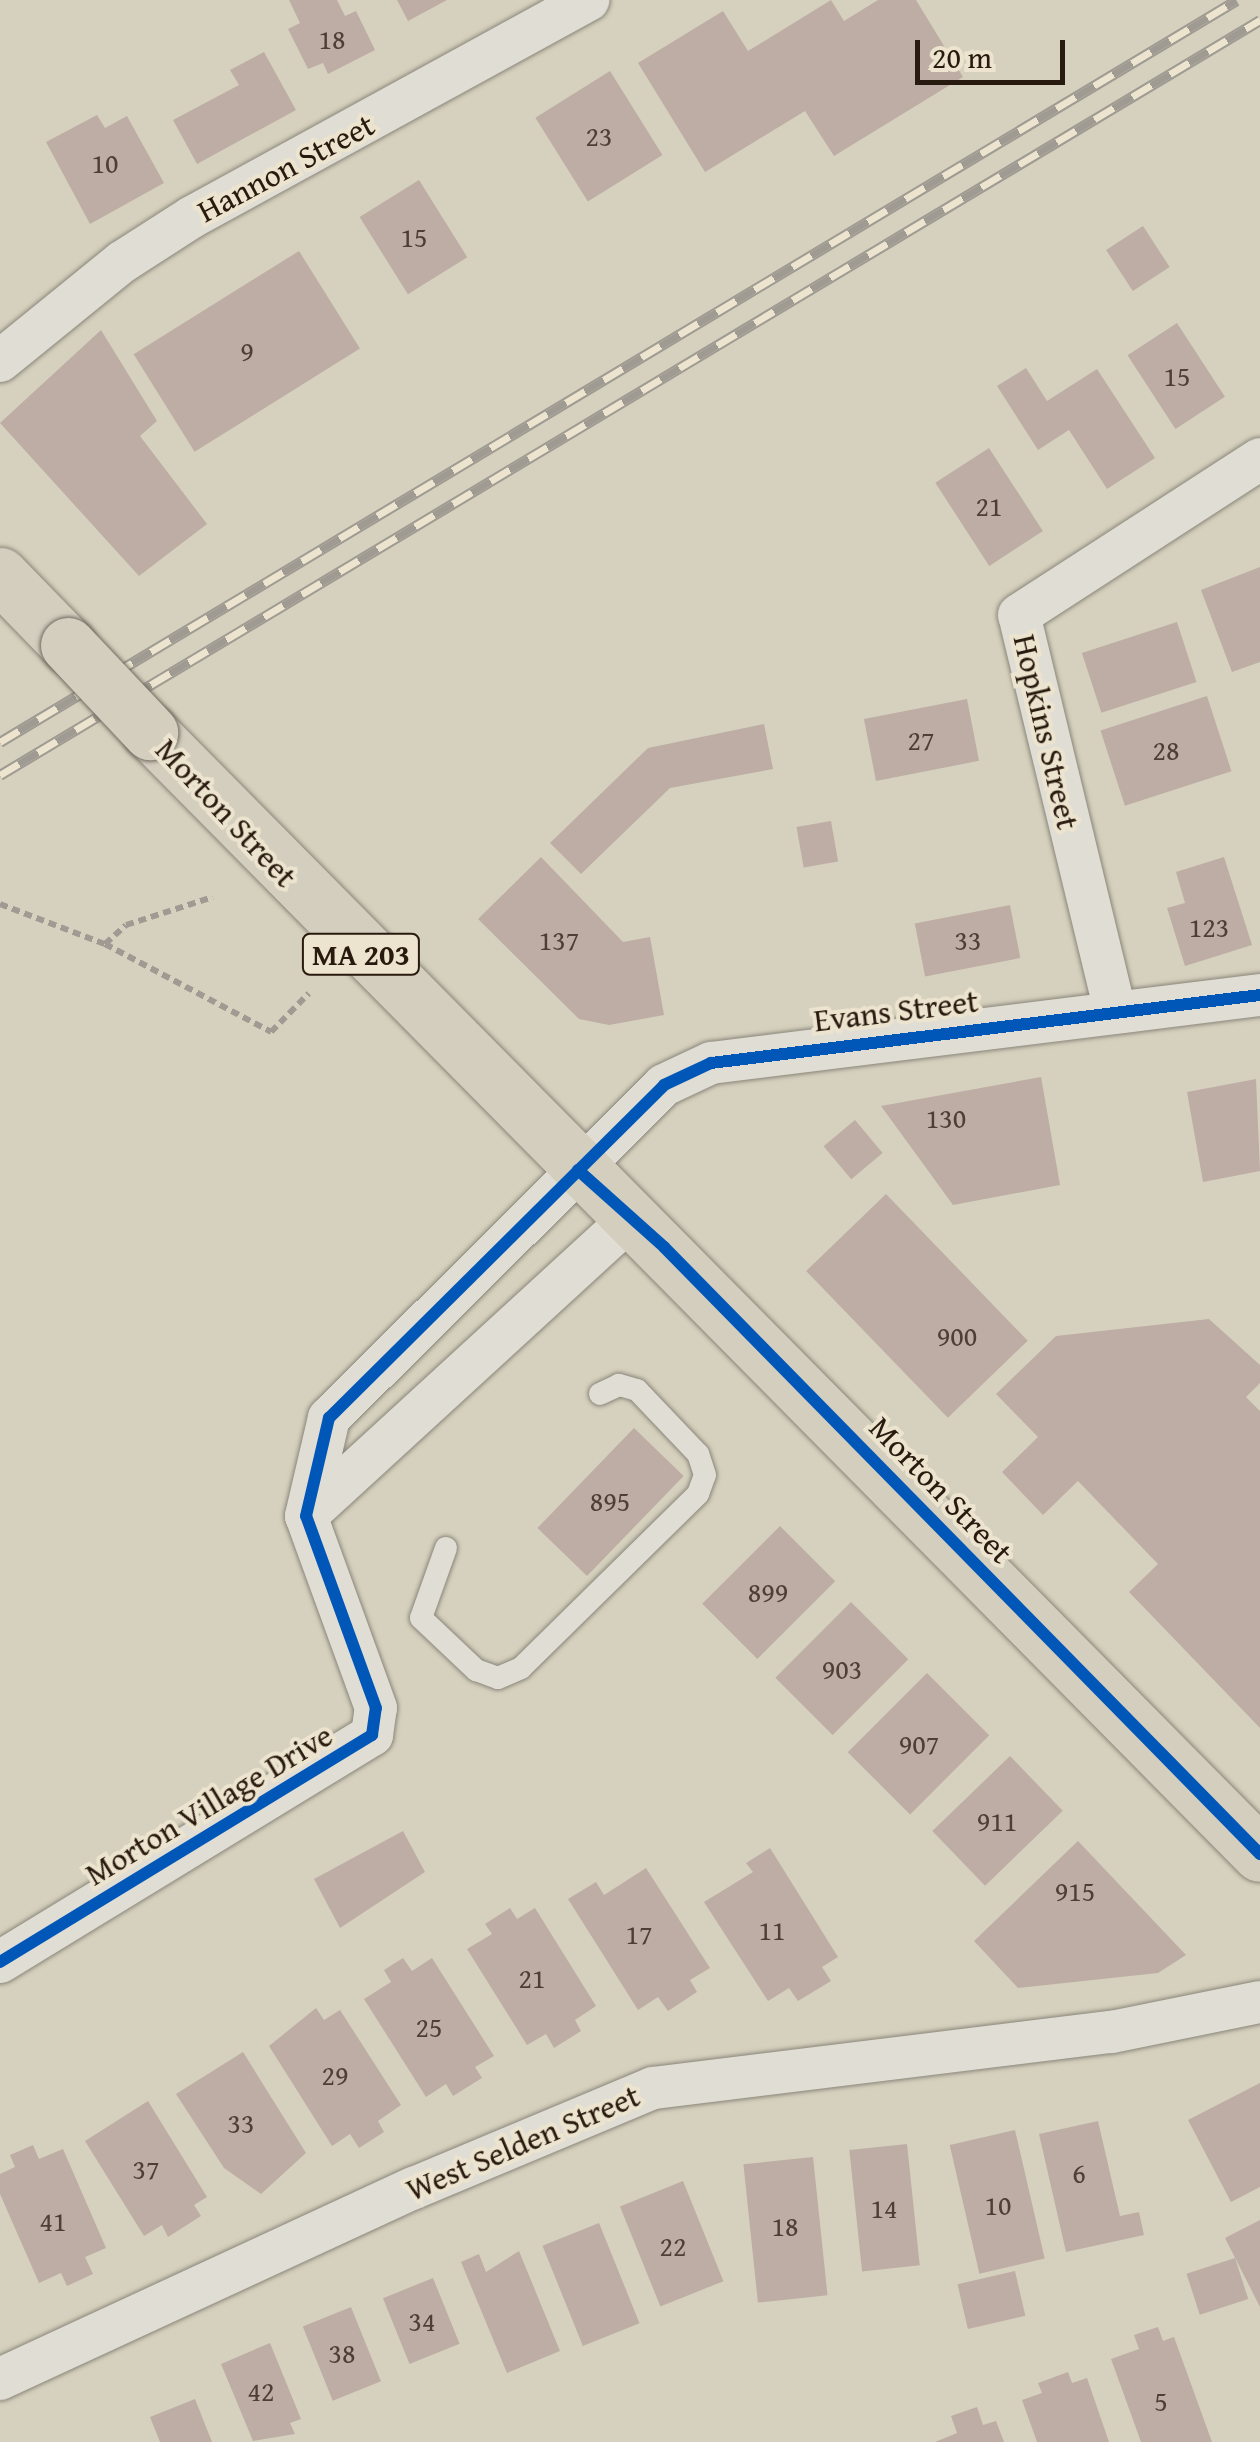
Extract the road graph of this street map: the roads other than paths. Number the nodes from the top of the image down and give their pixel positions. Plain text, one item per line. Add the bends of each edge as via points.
1 (589, 0) edge
2 (0, 361) edge
3 (1260, 459) edge
4 (0, 574) edge
5 (1260, 995) edge
6 (1114, 1011) junction
7 (578, 1170) junction
8 (631, 1218) junction
9 (600, 1394) dead end
10 (306, 1516) junction
11 (446, 1548) dead end
12 (1260, 1854) edge
13 (0, 1962) edge
14 (1260, 2002) edge
15 (0, 2379) edge

1 - 2 street, Hannon Street via 192,217 122,262
3 - 6 street, Hopkins Street via 1019,615
4 - 7 highway, Morton Street / MA 203, bridge
5 - 6 street, Evans Street
6 - 7 street, Evans Street via 711,1063 664,1085
7 - 8 highway, Morton Street / MA 203
7 - 10 street via 329,1418
8 - 10 street
8 - 12 highway, Morton Street / MA 203
9 - 11 lane via 619,1385 637,1390 698,1454 704,1475 698,1494 521,1668 498,1678 476,1670 420,1618
10 - 13 street, Morton Village Drive via 376,1708 372,1735
14 - 15 street, West Selden Street via 1112,2032 654,2088 414,2188

